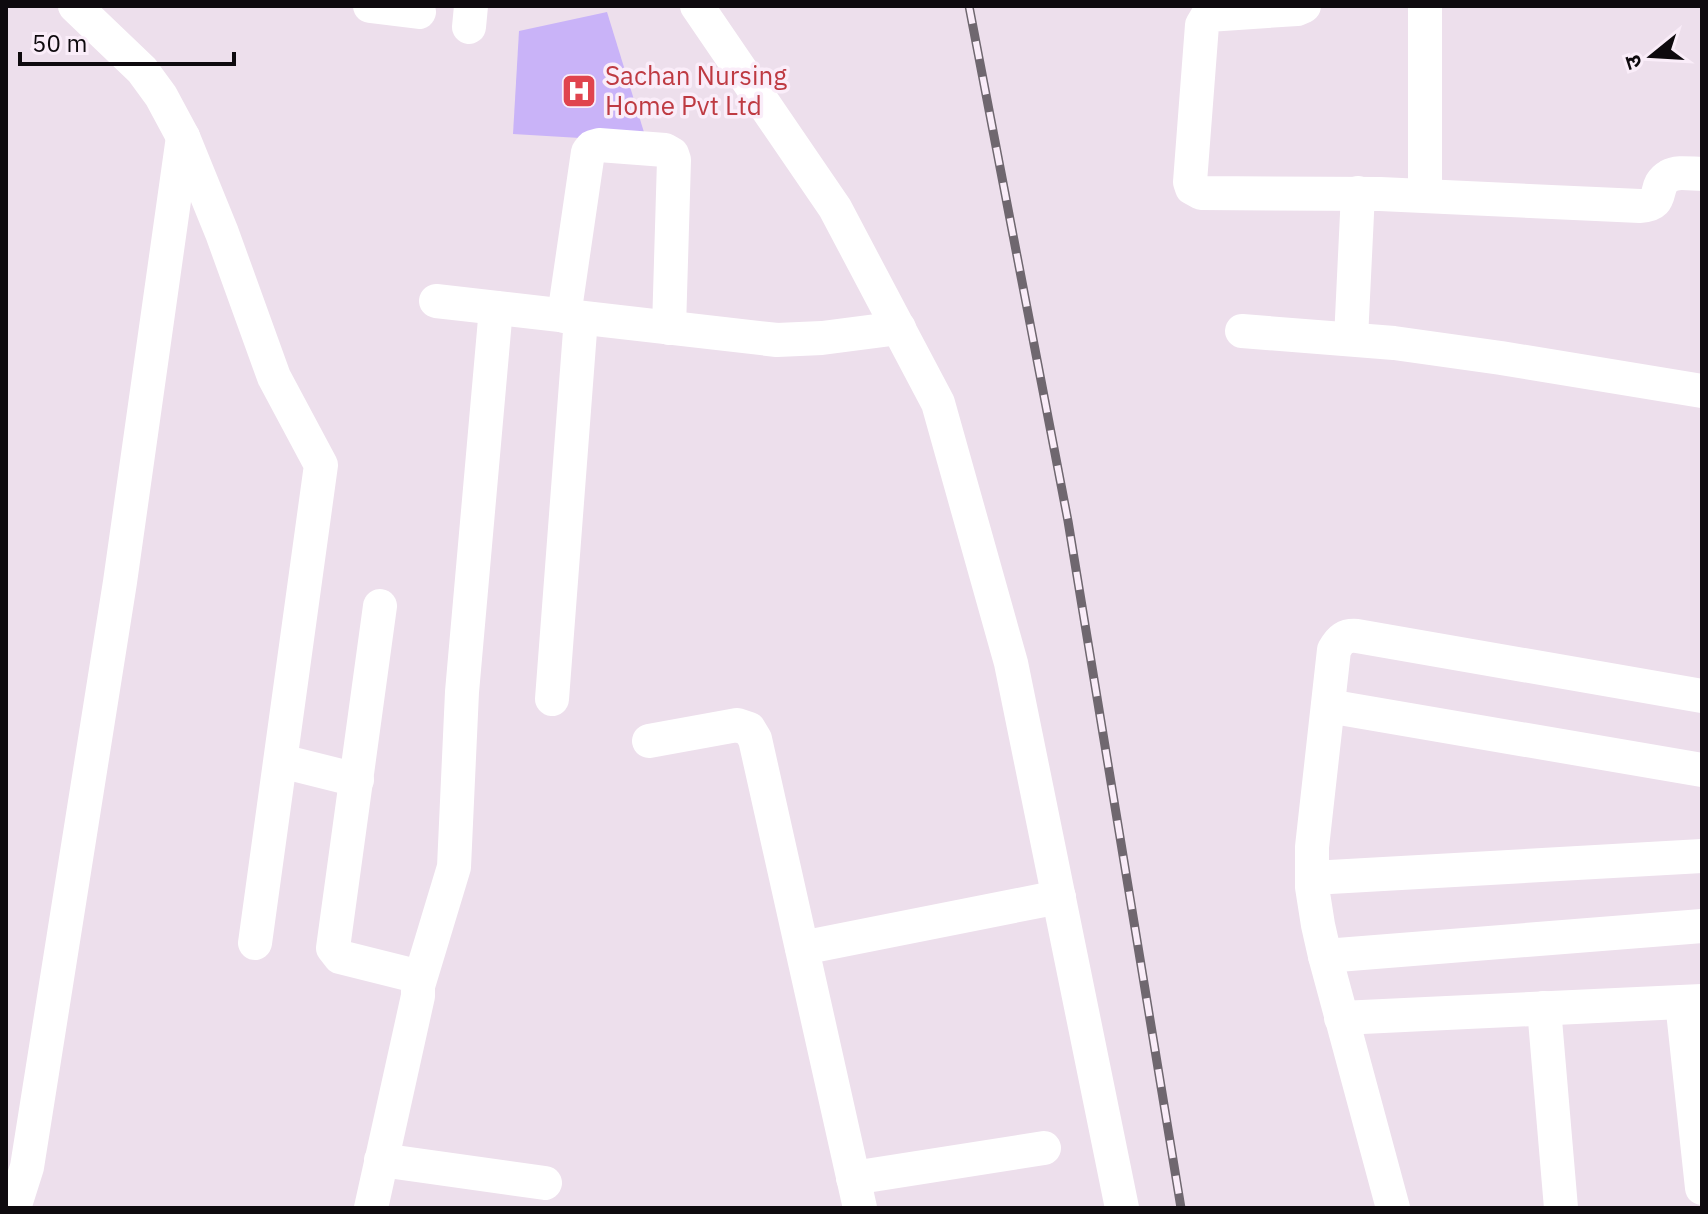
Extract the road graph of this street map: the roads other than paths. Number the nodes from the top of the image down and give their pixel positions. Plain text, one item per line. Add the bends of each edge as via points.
1 (75, 6) edge
2 (370, 6) edge
3 (697, 6) edge
4 (1304, 6) edge
5 (1425, 6) edge
6 (419, 12) dead end
7 (183, 137) junction
8 (1702, 174) edge
9 (1358, 193) junction
10 (1425, 195) junction
11 (436, 301) dead end
12 (496, 308) junction
13 (572, 317) junction
14 (669, 328) junction
15 (899, 328) junction
16 (1242, 331) dead end
17 (1351, 339) junction
18 (1702, 391) edge
19 (380, 606) dead end
20 (1702, 696) edge
21 (552, 699) dead end
22 (1328, 706) junction
23 (649, 741) dead end
24 (281, 761) junction
25 (1702, 770) edge
26 (357, 780) junction
27 (1702, 856) edge
28 (1312, 878) junction
29 (1059, 897) junction
30 (1702, 926) edge
31 (255, 943) dead end
32 (802, 948) junction
33 (1325, 956) junction
34 (418, 986) junction
35 (1692, 1001) edge
36 (1544, 1008) junction
37 (1341, 1018) junction
38 (1044, 1148) dead end
39 (381, 1160) junction
40 (545, 1183) dead end
41 (1702, 1188) edge
42 (857, 1193) edge
43 (14, 1208) edge
44 (371, 1208) edge
45 (1122, 1208) edge
46 (1393, 1208) edge
47 (1561, 1208) edge

1 - 7 street via 142,70
2 - 6 street
3 - 15 street via 835,208
4 - 9 street via 1204,19 1190,182 1201,193
5 - 10 street
7 - 24 street via 274,377 321,465
7 - 43 street via 120,582 27,1167
8 - 10 street via 1669,176 1650,206
9 - 10 street
9 - 17 street
11 - 12 street
12 - 13 street
12 - 34 street via 462,692 454,867
13 - 14 street
13 - 14 street via 588,152 599,145 665,150 674,160
13 - 21 street
14 - 15 street via 777,340
15 - 29 street via 938,403 964,495 1011,663
16 - 17 street
17 - 18 street
19 - 26 street
20 - 22 street via 1347,635 1334,650
22 - 25 street
22 - 28 street
23 - 32 street via 737,725 749,729
24 - 26 street
24 - 31 street
26 - 34 street via 333,948 340,957 408,974
27 - 28 street
28 - 33 street
29 - 32 street
29 - 45 street
30 - 33 street
32 - 42 street
33 - 37 street
34 - 39 street
35 - 36 street
35 - 41 street
36 - 37 street
36 - 47 street
37 - 46 street
38 - 42 street
39 - 40 street
39 - 44 street

